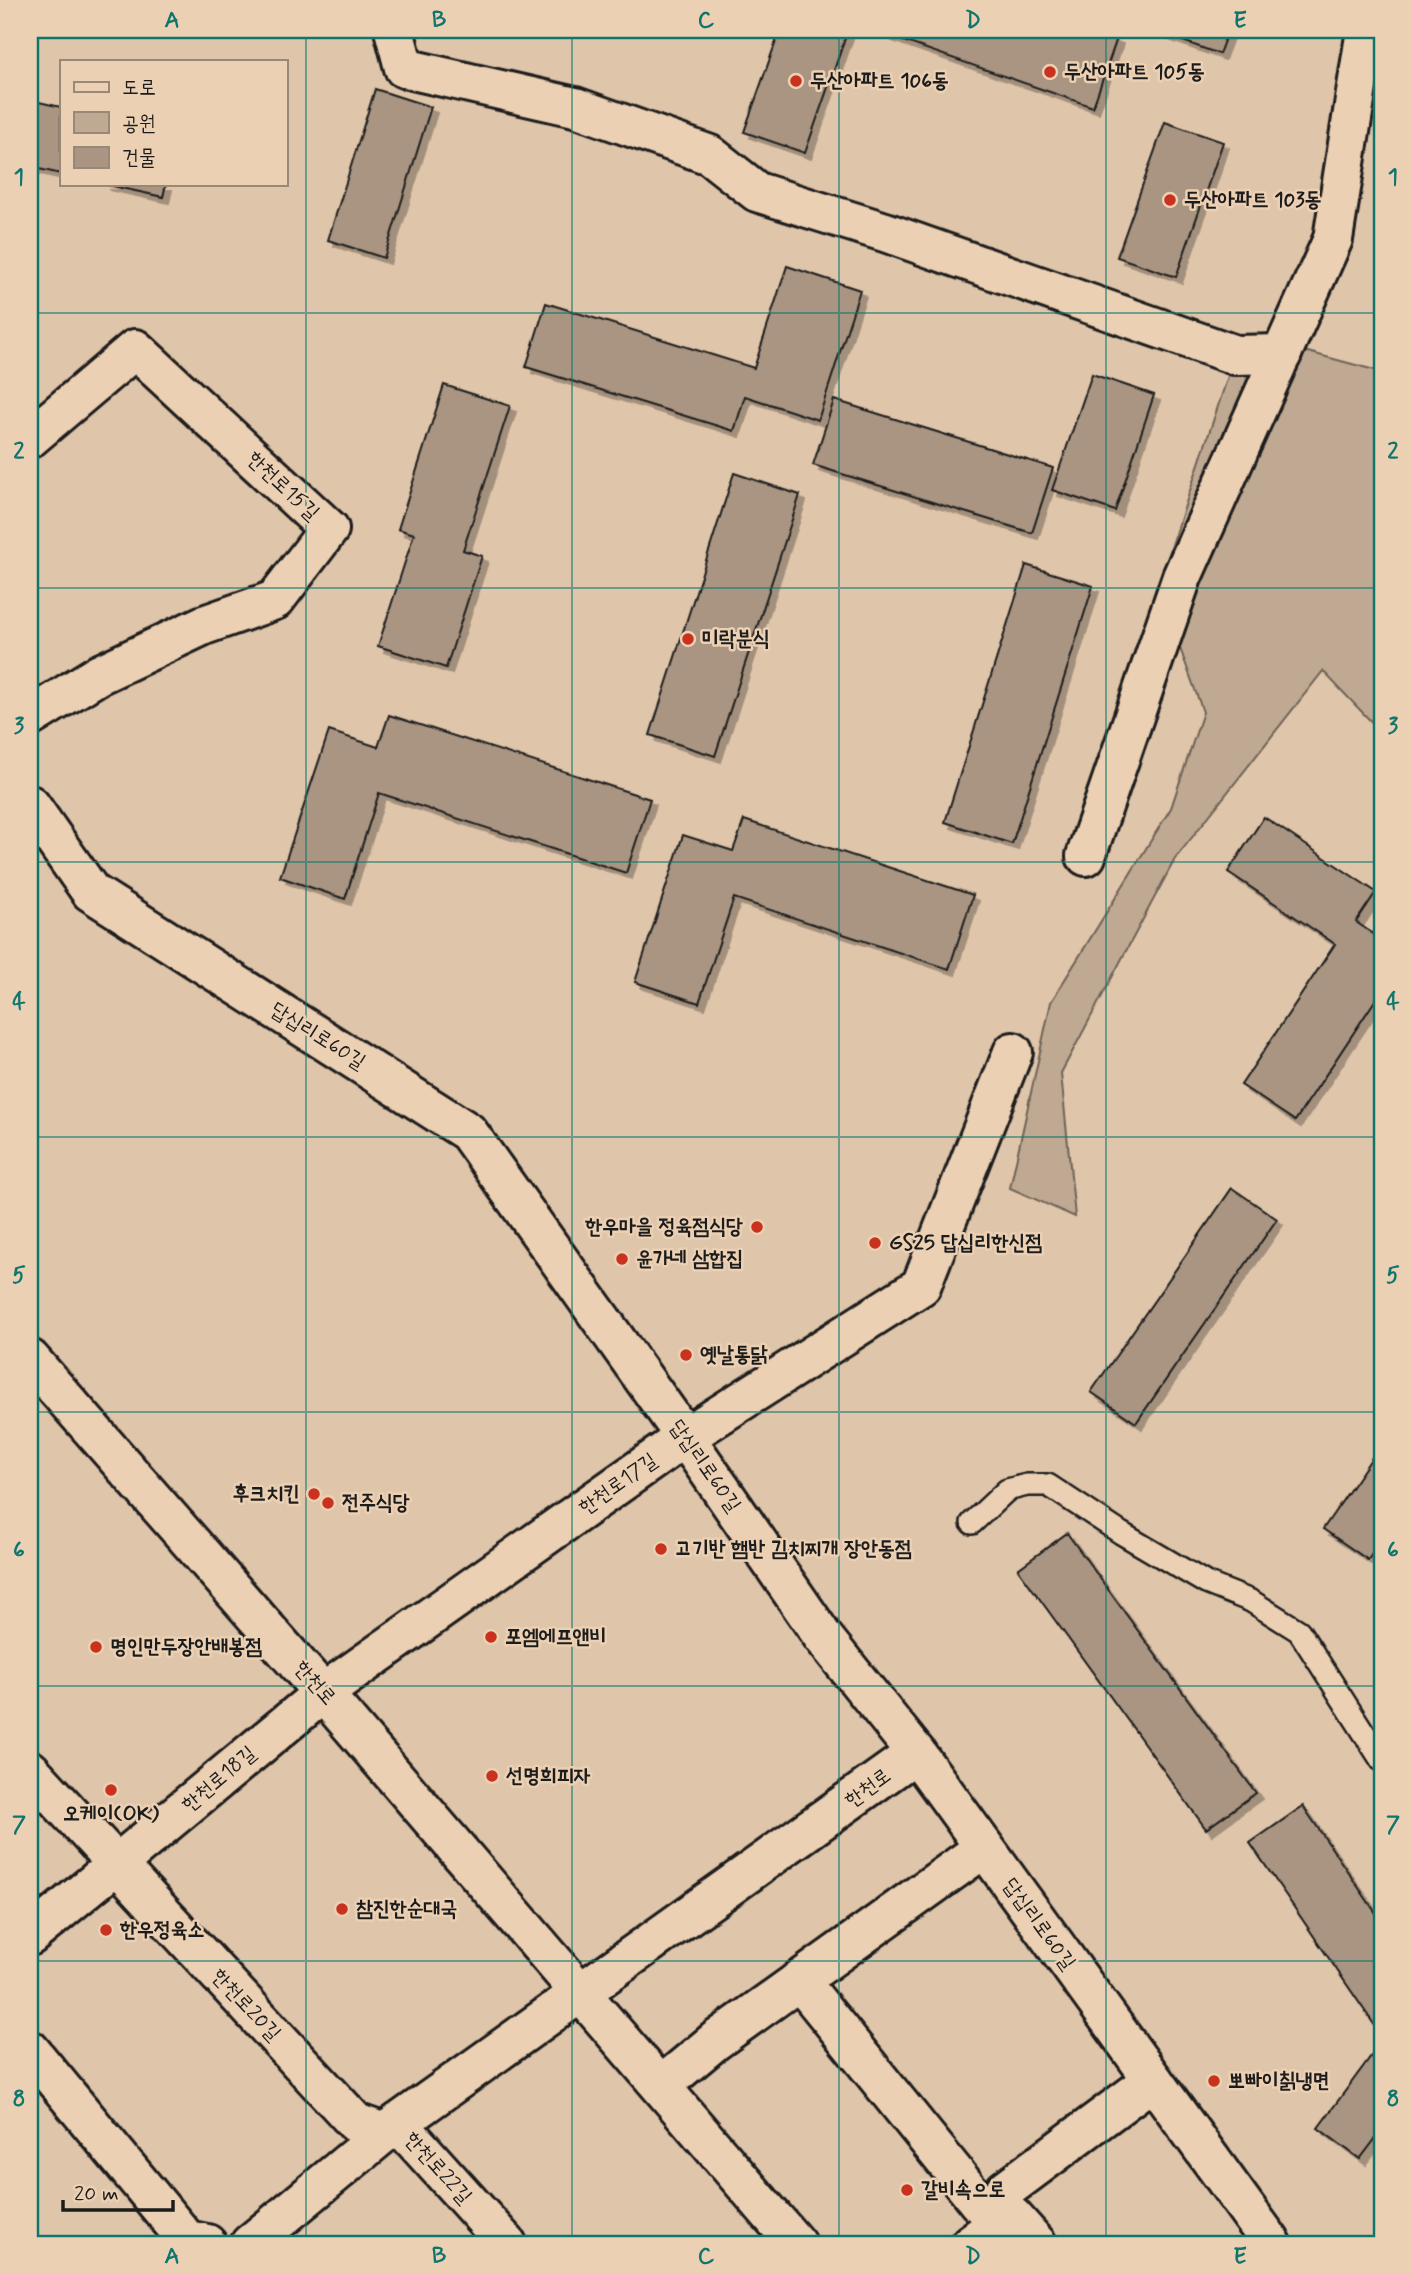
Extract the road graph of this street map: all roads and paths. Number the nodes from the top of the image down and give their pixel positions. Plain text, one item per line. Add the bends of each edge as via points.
1 (394, 30) edge
2 (1366, 30) edge
3 (1282, 354) junction
4 (30, 438) edge
5 (30, 717) edge
6 (30, 805) edge
7 (1086, 856) dead end
8 (1013, 1052) dead end
9 (35, 1374) edge
10 (685, 1437) junction
11 (972, 1523) dead end
12 (323, 1692) junction
13 (916, 1753) junction
14 (1382, 1761) edge
15 (30, 1770) edge
16 (984, 1849) junction
17 (115, 1865) junction
18 (30, 1936) edge
19 (799, 1980) junction
20 (582, 1994) junction
21 (30, 2050) edge
22 (1153, 2080) junction
23 (661, 2086) junction
24 (391, 2128) junction
25 (998, 2210) junction
26 (192, 2243) edge
27 (250, 2244) edge
28 (507, 2244) edge
29 (796, 2244) edge
30 (970, 2244) edge
31 (1037, 2244) edge
32 (1272, 2244) edge

1 - 3 street via 404,68 575,107 710,155 757,192 1235,355
2 - 3 street via 1333,239
3 - 7 street via 1182,577
4 - 5 street, 한천로15길 via 135,349 329,528 275,600 204,625 110,670
6 - 10 street, 답십리로60길 via 91,892 468,1132
8 - 10 street, 한천로17길 via 921,1286
9 - 12 street, 한천로
10 - 12 street, 한천로17길
10 - 13 street, 답십리로60길 via 823,1637
11 - 14 lane via 1007,1490 1048,1485 1206,1583 1251,1601 1299,1631
12 - 17 street, 한천로18길
12 - 20 street, 한천로
13 - 16 street, 답십리로60길
13 - 20 street, 한천로
15 - 17 street
16 - 19 street
16 - 22 street, 답십리로60길
17 - 18 street, 한천로18길
17 - 24 street, 한천로20길 via 356,2123
19 - 23 street
19 - 25 street via 979,2203
20 - 23 street, 한천로
20 - 24 street
21 - 26 street
22 - 25 street via 1005,2190
22 - 32 street, 답십리로60길
23 - 29 street, 한천로
24 - 27 street
24 - 28 street, 한천로22길
25 - 30 street via 992,2228
25 - 31 street via 1012,2216

